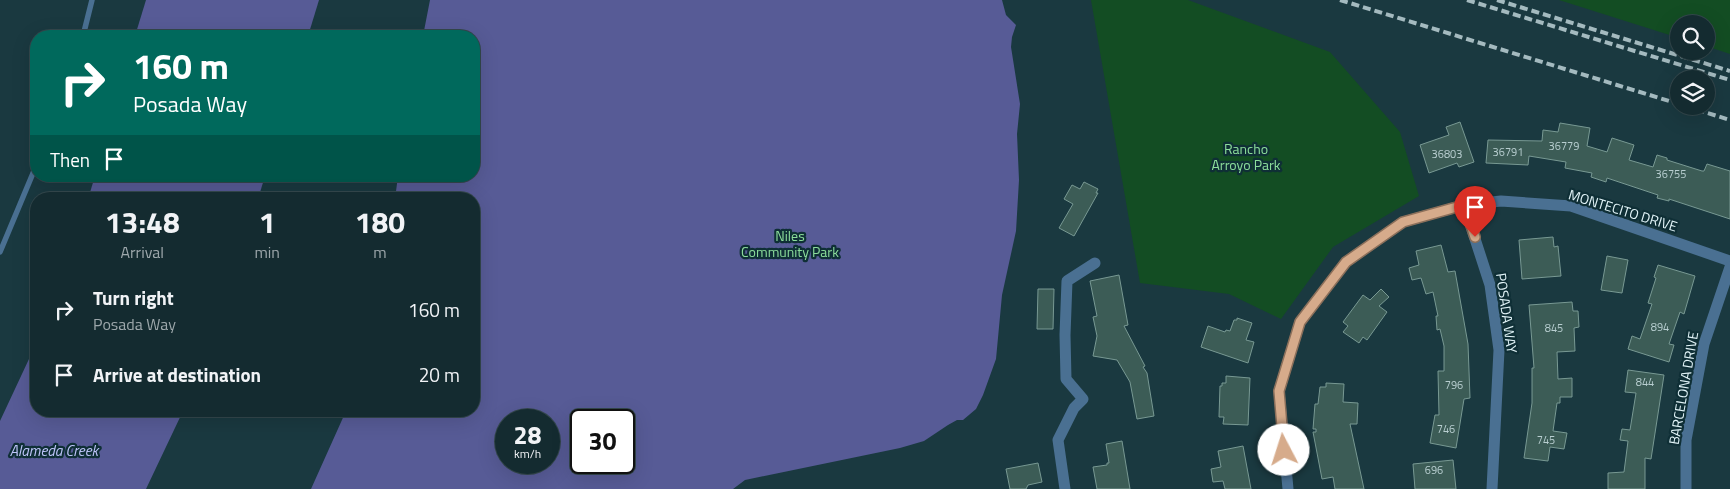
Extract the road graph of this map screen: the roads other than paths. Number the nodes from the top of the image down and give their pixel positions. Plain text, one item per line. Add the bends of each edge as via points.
1 (92, 0) edge
2 (84, 30) edge
3 (30, 180) edge
4 (1464, 205) junction
5 (0, 252) edge
6 (1730, 261) edge
7 (1095, 263) dead end
8 (1730, 267) edge
9 (1065, 489) edge
10 (1288, 489) edge
11 (1492, 489) edge
12 (1686, 489) edge

1 - 2 lane
3 - 5 lane
4 - 6 street, MONTECITO DRIVE via 1501,202 1572,206
4 - 10 street, MONTECITO DRIVE via 1403,222 1346,262 1300,322 1279,391
4 - 11 street, POSADA WAY via 1490,285 1500,350
7 - 9 street via 1067,280 1066,379 1083,399 1074,408 1058,440
8 - 12 street, BARCELONA DRIVE via 1704,344 1686,440

